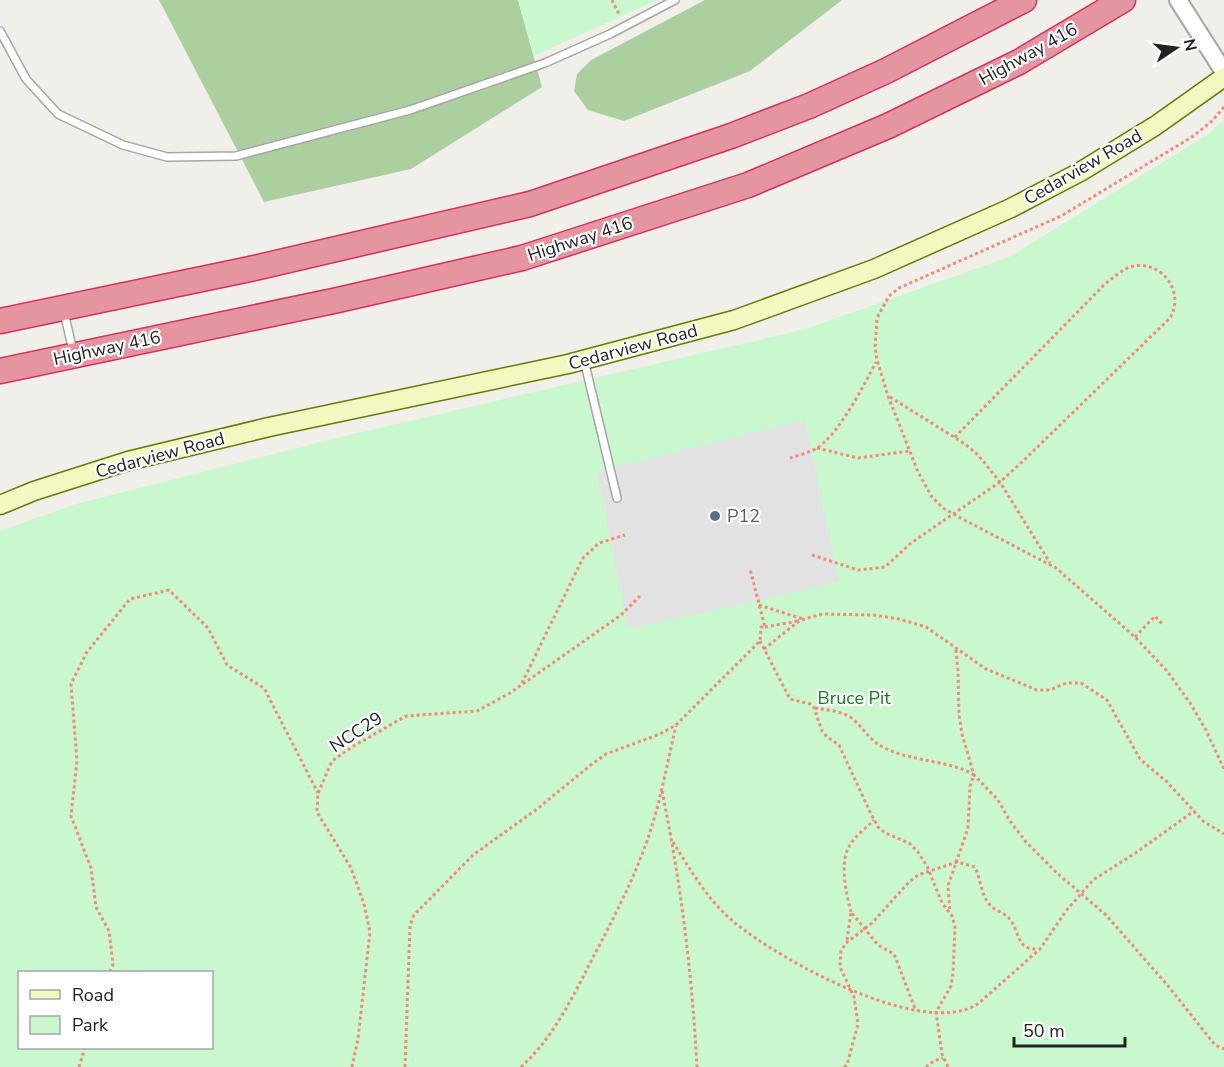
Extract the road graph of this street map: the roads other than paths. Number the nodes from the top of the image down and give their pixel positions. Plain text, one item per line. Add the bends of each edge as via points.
1 (675, 0) edge
2 (1024, 0) edge
3 (1123, 0) edge
4 (1178, 0) edge
5 (0, 31) edge
6 (1224, 72) edge
7 (1224, 77) edge
8 (63, 307) junction
9 (0, 321) edge
10 (74, 356) junction
11 (584, 360) junction
12 (0, 371) edge
13 (617, 498) dead end
14 (0, 505) edge

1 - 5 lane via 545,63 410,110 236,156 167,157 123,145 58,114 27,80
2 - 8 highway via 886,72 809,106 530,204 250,269
3 - 10 highway, Highway 416 via 1019,62 888,126 748,185 522,258
4 - 6 street
7 - 11 main road, Cedarview Road via 1080,172 937,242 734,320
8 - 9 highway
8 - 10 lane
10 - 12 highway, Highway 416
11 - 13 lane
11 - 14 main road, Cedarview Road via 269,427 139,459

